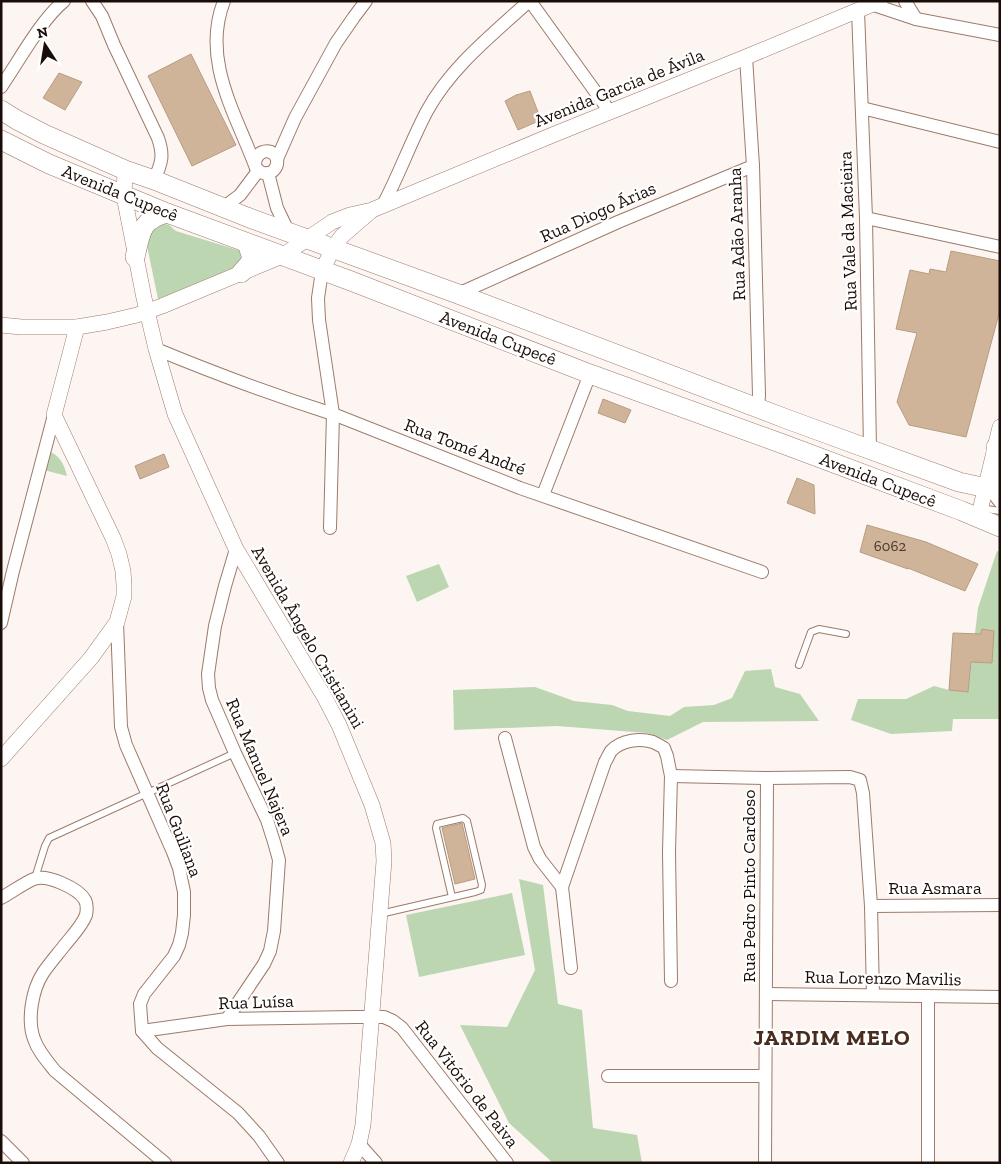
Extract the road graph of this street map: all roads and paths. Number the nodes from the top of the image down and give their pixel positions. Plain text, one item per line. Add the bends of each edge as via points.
1 (64, 1) edge
2 (92, 1) edge
3 (224, 1) edge
4 (366, 1) edge
5 (529, 1) edge
6 (905, 1) edge
7 (877, 3) edge
8 (858, 11) junction
9 (916, 19) junction
10 (1000, 35) edge
11 (746, 57) junction
12 (1, 87) edge
13 (862, 108) junction
14 (1, 110) edge
15 (610, 112) junction
16 (240, 127) junction
17 (1, 140) edge
18 (1000, 142) edge
19 (269, 154) junction
20 (753, 166) junction
21 (125, 170) junction
22 (260, 170) junction
23 (154, 180) junction
24 (124, 196) junction
25 (224, 208) junction
26 (378, 208) junction
27 (167, 213) junction
28 (866, 218) junction
29 (288, 231) junction
30 (308, 238) junction
31 (247, 243) junction
32 (1000, 247) edge
33 (334, 248) junction
34 (282, 256) junction
35 (135, 257) junction
36 (322, 271) junction
37 (240, 273) junction
38 (458, 294) junction
39 (147, 311) junction
40 (1, 325) edge
41 (77, 327) junction
42 (156, 350) junction
43 (590, 374) junction
44 (758, 409) junction
45 (54, 414) junction
46 (333, 414) junction
47 (1000, 427) edge
48 (996, 447) joint
49 (870, 450) junction
50 (995, 485) edge
51 (544, 495) junction
52 (1000, 509) edge
53 (979, 514) junction
54 (1000, 527) edge
55 (330, 528) dead end
56 (236, 550) junction
57 (762, 572) dead end
58 (117, 622) junction
59 (1, 623) edge
60 (846, 634) dead end
61 (800, 665) dead end
62 (505, 738) dead end
63 (235, 754) junction
64 (1, 759) edge
65 (671, 776) junction
66 (767, 778) junction
67 (147, 793) junction
68 (35, 878) junction
69 (562, 887) junction
70 (452, 897) junction
71 (1, 898) edge
72 (1000, 905) edge
73 (871, 906) junction
74 (380, 914) junction
75 (570, 968) dead end
76 (671, 981) dead end
77 (766, 994) junction
78 (873, 995) junction
79 (928, 996) junction
80 (1000, 997) edge
81 (372, 1017) junction
82 (227, 1019) junction
83 (142, 1030) junction
84 (608, 1076) dead end
85 (765, 1076) junction
86 (1, 1141) edge
87 (359, 1144) junction
88 (23, 1163) edge
89 (165, 1163) edge
90 (278, 1163) edge
91 (351, 1163) edge
92 (376, 1163) edge
93 (507, 1163) edge
94 (765, 1163) edge
95 (928, 1163) edge

1 - 12 street via 38,32
2 - 23 street via 158,138 162,159
3 - 16 street via 216,47 224,88
4 - 19 street via 336,43 295,118
5 - 15 street
5 - 26 street via 463,62 444,86 428,110 393,186
6 - 9 street
7 - 8 street, Avenida Garcia de Ávila
7 - 9 street
8 - 11 street, Avenida Garcia de Ávila
8 - 13 street, Rua Vale da Macieira
9 - 10 street
11 - 15 street, Avenida Garcia de Ávila
11 - 20 street, Rua Adão Aranha
13 - 18 street
13 - 28 street, Rua Vale da Macieira
14 - 21 main road, Avenida Cupecê via 44,134
15 - 26 street, Avenida Garcia de Ávila
16 - 19 street
16 - 22 street
17 - 24 main road, Avenida Cupecê
19 - 22 street via 258,154 255,159
19 - 22 street via 277,163 274,170
20 - 38 street, Rua Diogo Árias
20 - 44 street, Rua Adão Aranha
21 - 23 main road, Avenida Cupecê
21 - 24 street, Avenida Ângelo Cristianini
22 - 25 street via 240,195
22 - 29 street
23 - 25 main road, Avenida Cupecê
24 - 27 main road, Avenida Cupecê
24 - 35 street, Avenida Ângelo Cristianini
25 - 29 main road, Avenida Cupecê
26 - 30 street, Avenida Garcia de Ávila via 332,222
26 - 33 street, Avenida Garcia de Ávila via 342,236
27 - 31 main road, Avenida Cupecê
27 - 35 main road via 150,219 145,225
28 - 32 street
28 - 49 street, Rua Vale da Macieira
29 - 30 main road, Avenida Cupecê
30 - 33 main road, Avenida Cupecê
30 - 34 street, Avenida Garcia de Ávila
31 - 34 main road, Avenida Cupecê
31 - 37 main road via 252,258
33 - 36 street, Avenida Garcia de Ávila
33 - 38 main road, Avenida Cupecê
34 - 36 main road, Avenida Cupecê
34 - 37 street, Avenida Garcia de Ávila
35 - 39 street, Avenida Ângelo Cristianini
36 - 43 main road, Avenida Cupecê
36 - 46 street via 318,320
37 - 39 street, Avenida Garcia de Ávila
38 - 44 main road, Avenida Cupecê
39 - 41 street, Avenida Garcia de Ávila
39 - 42 street, Avenida Ângelo Cristianini
40 - 41 street, Avenida Garcia de Ávila
41 - 45 street
42 - 46 street, Rua Tomé André
42 - 56 street, Avenida Ângelo Cristianini via 175,414
43 - 51 street
43 - 53 main road, Avenida Cupecê via 751,431 956,510
44 - 49 main road, Avenida Cupecê
45 - 58 street via 119,554 124,596
45 - 59 street
46 - 51 street, Rua Tomé André
46 - 55 street
47 - 48 street
48 - 50 main road
49 - 50 main road, Avenida Cupecê via 959,482
50 - 52 lane
50 - 53 street
51 - 57 street, Rua Tomé André
52 - 53 lane
53 - 54 main road, Avenida Cupecê
56 - 63 street, Rua Manuel Najera via 215,626 208,674 212,700
56 - 74 street, Avenida Ângelo Cristianini via 325,698 372,805 383,843
58 - 64 street via 91,658
58 - 67 street, Rua Guiliana via 121,727
60 - 61 lane via 820,629 812,632
62 - 69 street via 534,847
63 - 67 lane
63 - 82 street, Rua Manuel Najera via 267,820 279,860 270,951
65 - 66 street
65 - 69 street via 664,748 653,742 629,741 611,751
65 - 76 street
66 - 73 street via 860,780
66 - 77 street, Rua Pedro Pinto Cardoso
67 - 68 lane via 49,838
67 - 83 street, Rua Guiliana via 179,868 184,915 177,951 140,1004
68 - 71 street
68 - 89 street via 51,879 82,896 86,901 86,915 36,987 32,1002 33,1039 55,1071
69 - 75 street
70 - 70 lane via 436,828 438,824 463,818 467,821 482,888
70 - 74 lane
72 - 73 street, Rua Asmara
73 - 78 street
74 - 81 street, Avenida Ângelo Cristianini
77 - 78 street, Rua Lorenzo Mavilis
77 - 85 street, Rua Pedro Pinto Cardoso
78 - 79 street, Rua Lorenzo Mavilis
79 - 80 street, Rua Lorenzo Mavilis
79 - 95 street
81 - 82 street, Rua Luísa
81 - 87 street, Avenida Ângelo Cristianini
81 - 93 street, Rua Vitório de Paiva via 388,1019 402,1028
82 - 83 street, Rua Luísa
83 - 90 street via 157,1048 238,1113 260,1136
84 - 85 street
85 - 94 street, Rua Pedro Pinto Cardoso
86 - 88 street
87 - 91 street, Avenida Ângelo Cristianini
87 - 92 street

